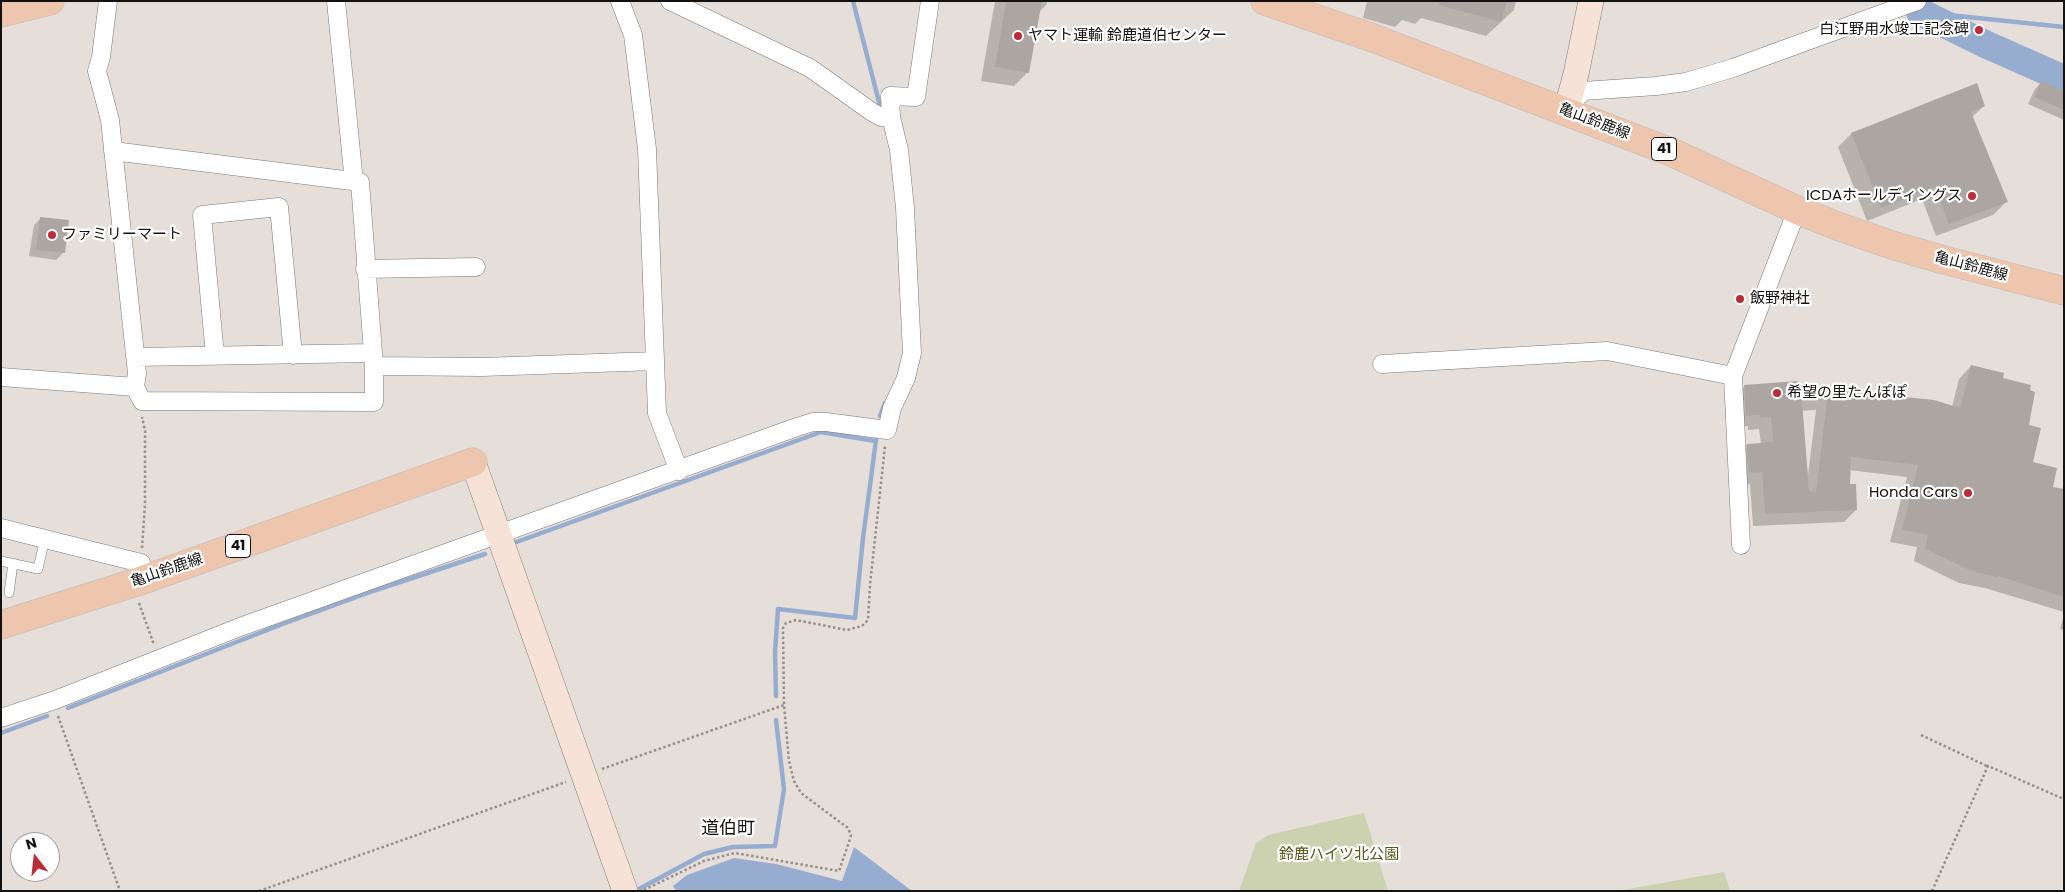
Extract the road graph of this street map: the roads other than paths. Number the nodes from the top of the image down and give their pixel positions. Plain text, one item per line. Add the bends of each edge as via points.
1 (50, 1) edge
2 (108, 1) edge
3 (336, 1) edge
4 (620, 1) edge
5 (670, 1) edge
6 (930, 1) edge
7 (1265, 1) edge
8 (1590, 1) edge
9 (1917, 1) edge
10 (1, 13) edge
11 (1566, 111) junction
12 (891, 117) junction
13 (114, 151) junction
14 (354, 182) junction
15 (1797, 210) junction
16 (476, 267) dead end
17 (365, 269) junction
18 (2064, 291) edge
19 (293, 355) junction
20 (215, 356) junction
21 (135, 357) junction
22 (373, 359) junction
23 (655, 361) junction
24 (1382, 364) dead end
25 (1733, 376) junction
26 (1, 377) edge
27 (139, 394) junction
28 (473, 462) joint
29 (679, 471) junction
30 (1, 528) edge
31 (498, 535) junction
32 (45, 538) junction
33 (1740, 545) dead end
34 (1, 561) edge
35 (12, 563) junction
36 (140, 572) junction
37 (9, 592) dead end
38 (1, 625) edge
39 (1, 718) edge
40 (625, 891) edge

1 - 10 main road
2 - 13 street via 97,71 110,120
3 - 14 street
4 - 23 street via 633,35 647,149
5 - 12 street via 810,68 872,112
6 - 12 street via 916,97 890,96
7 - 11 main road, 亀山鈴鹿線 / 41 via 1374,38
8 - 11 street
9 - 11 street via 1686,82 1582,91
11 - 15 main road, 亀山鈴鹿線 / 41 via 1671,152
12 - 29 street via 899,150 912,352 887,430 813,422
13 - 14 street
13 - 21 street
14 - 17 street via 360,182
15 - 18 main road, 亀山鈴鹿線 / 41 via 1892,245
15 - 25 street
16 - 17 street
17 - 22 street
19 - 20 street
19 - 20 street via 279,207 202,214
19 - 22 street
20 - 21 street
21 - 27 street
22 - 23 street via 482,367
22 - 27 street via 374,402
23 - 29 street via 657,413
24 - 25 street via 1607,351
25 - 33 street
26 - 27 street
28 - 31 street
28 - 36 main road, 亀山鈴鹿線 / 41
29 - 31 street
30 - 32 street
31 - 39 street via 240,627
31 - 40 street
32 - 35 lane via 38,569
32 - 36 street
34 - 35 lane
35 - 37 lane
36 - 38 main road, 亀山鈴鹿線 / 41

